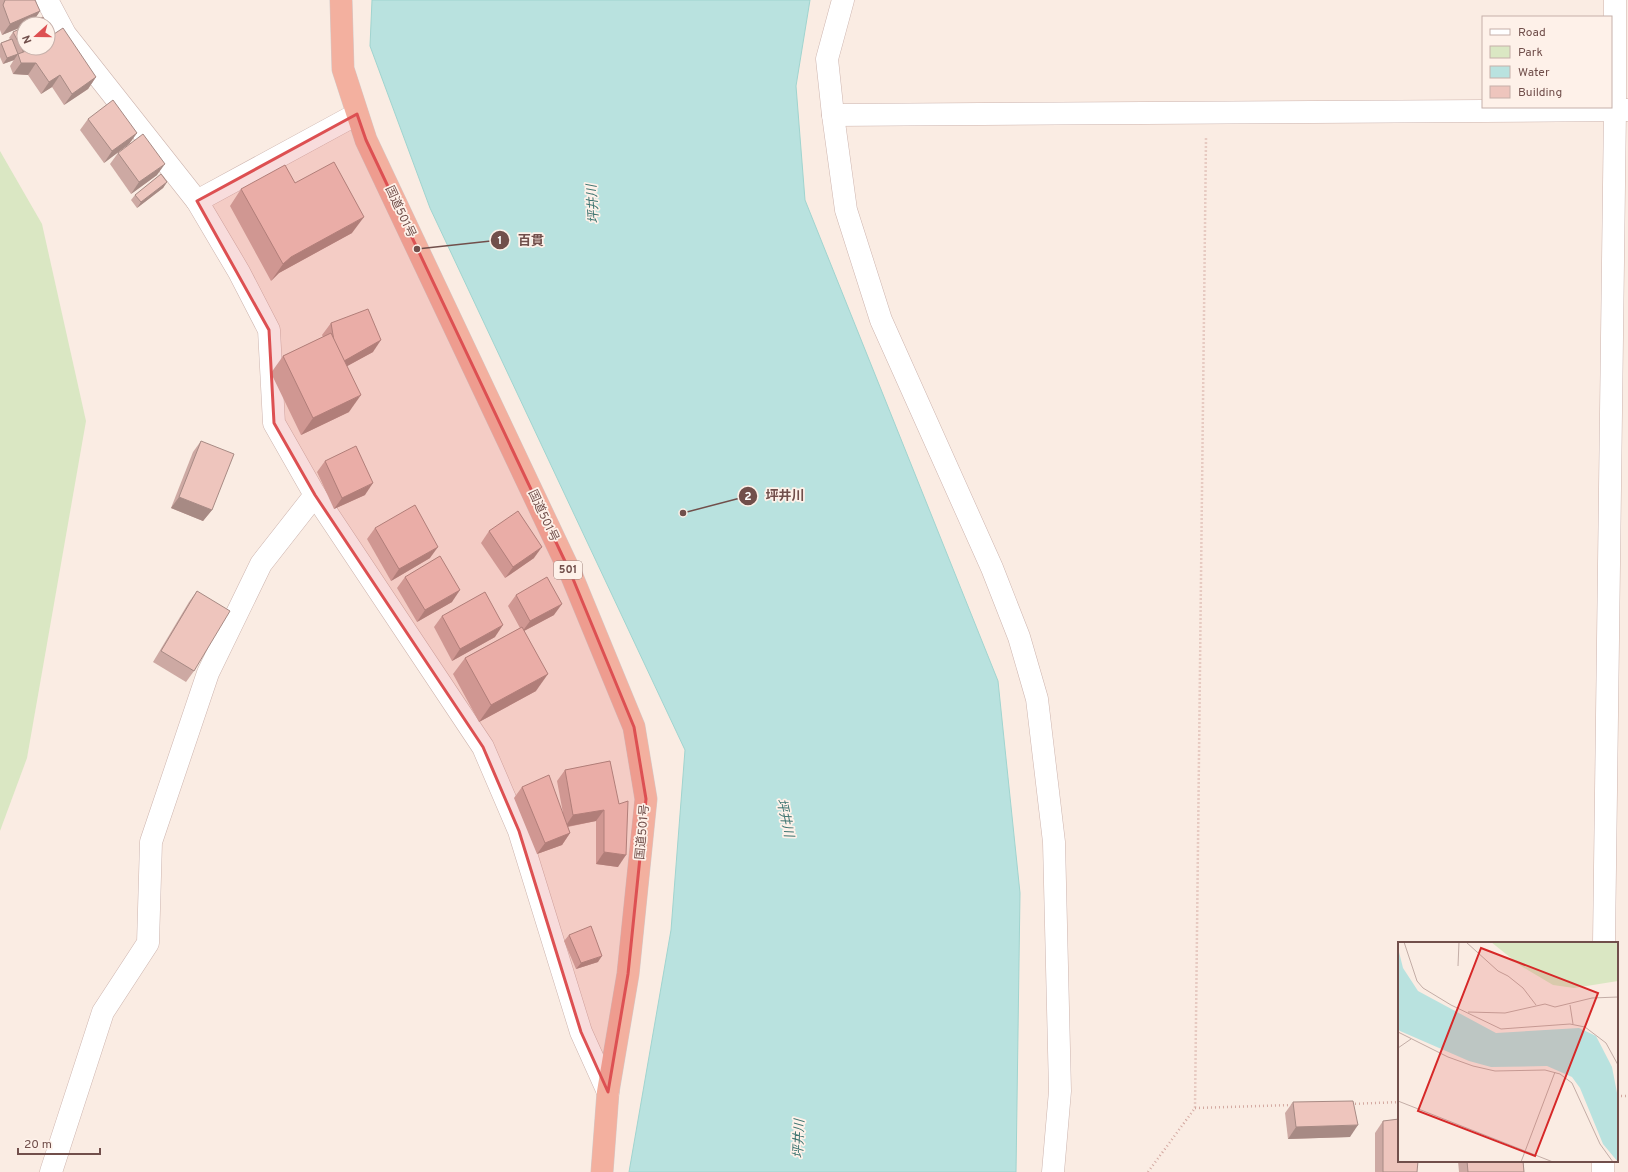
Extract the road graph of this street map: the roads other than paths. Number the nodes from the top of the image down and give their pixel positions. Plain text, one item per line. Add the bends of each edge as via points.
1 (47, 0) edge
2 (341, 0) edge
3 (843, 0) edge
4 (1615, 0) edge
5 (1621, 110) edge
6 (357, 114) junction
7 (833, 115) junction
8 (197, 201) junction
9 (315, 494) junction
10 (1604, 942) edge
11 (608, 1092) junction
12 (51, 1172) edge
13 (602, 1172) edge
14 (1053, 1172) edge

1 - 8 street via 65,34
2 - 6 highway, 国道501号 / 501 via 343,69
3 - 7 street via 827,58
4 - 5 street
5 - 7 street
5 - 10 street
6 - 8 street
6 - 11 highway, 国道501号 / 501 via 366,140 571,574 634,727 646,799 628,974
7 - 14 street via 846,210 881,320 992,568 1019,637 1036,699 1054,842 1060,1091
8 - 9 street via 239,272 269,330 274,423
9 - 11 street via 483,747 519,831 581,1032
9 - 12 street via 260,564 208,673 151,842 148,943 103,1012
11 - 13 highway, 国道501号 / 501

